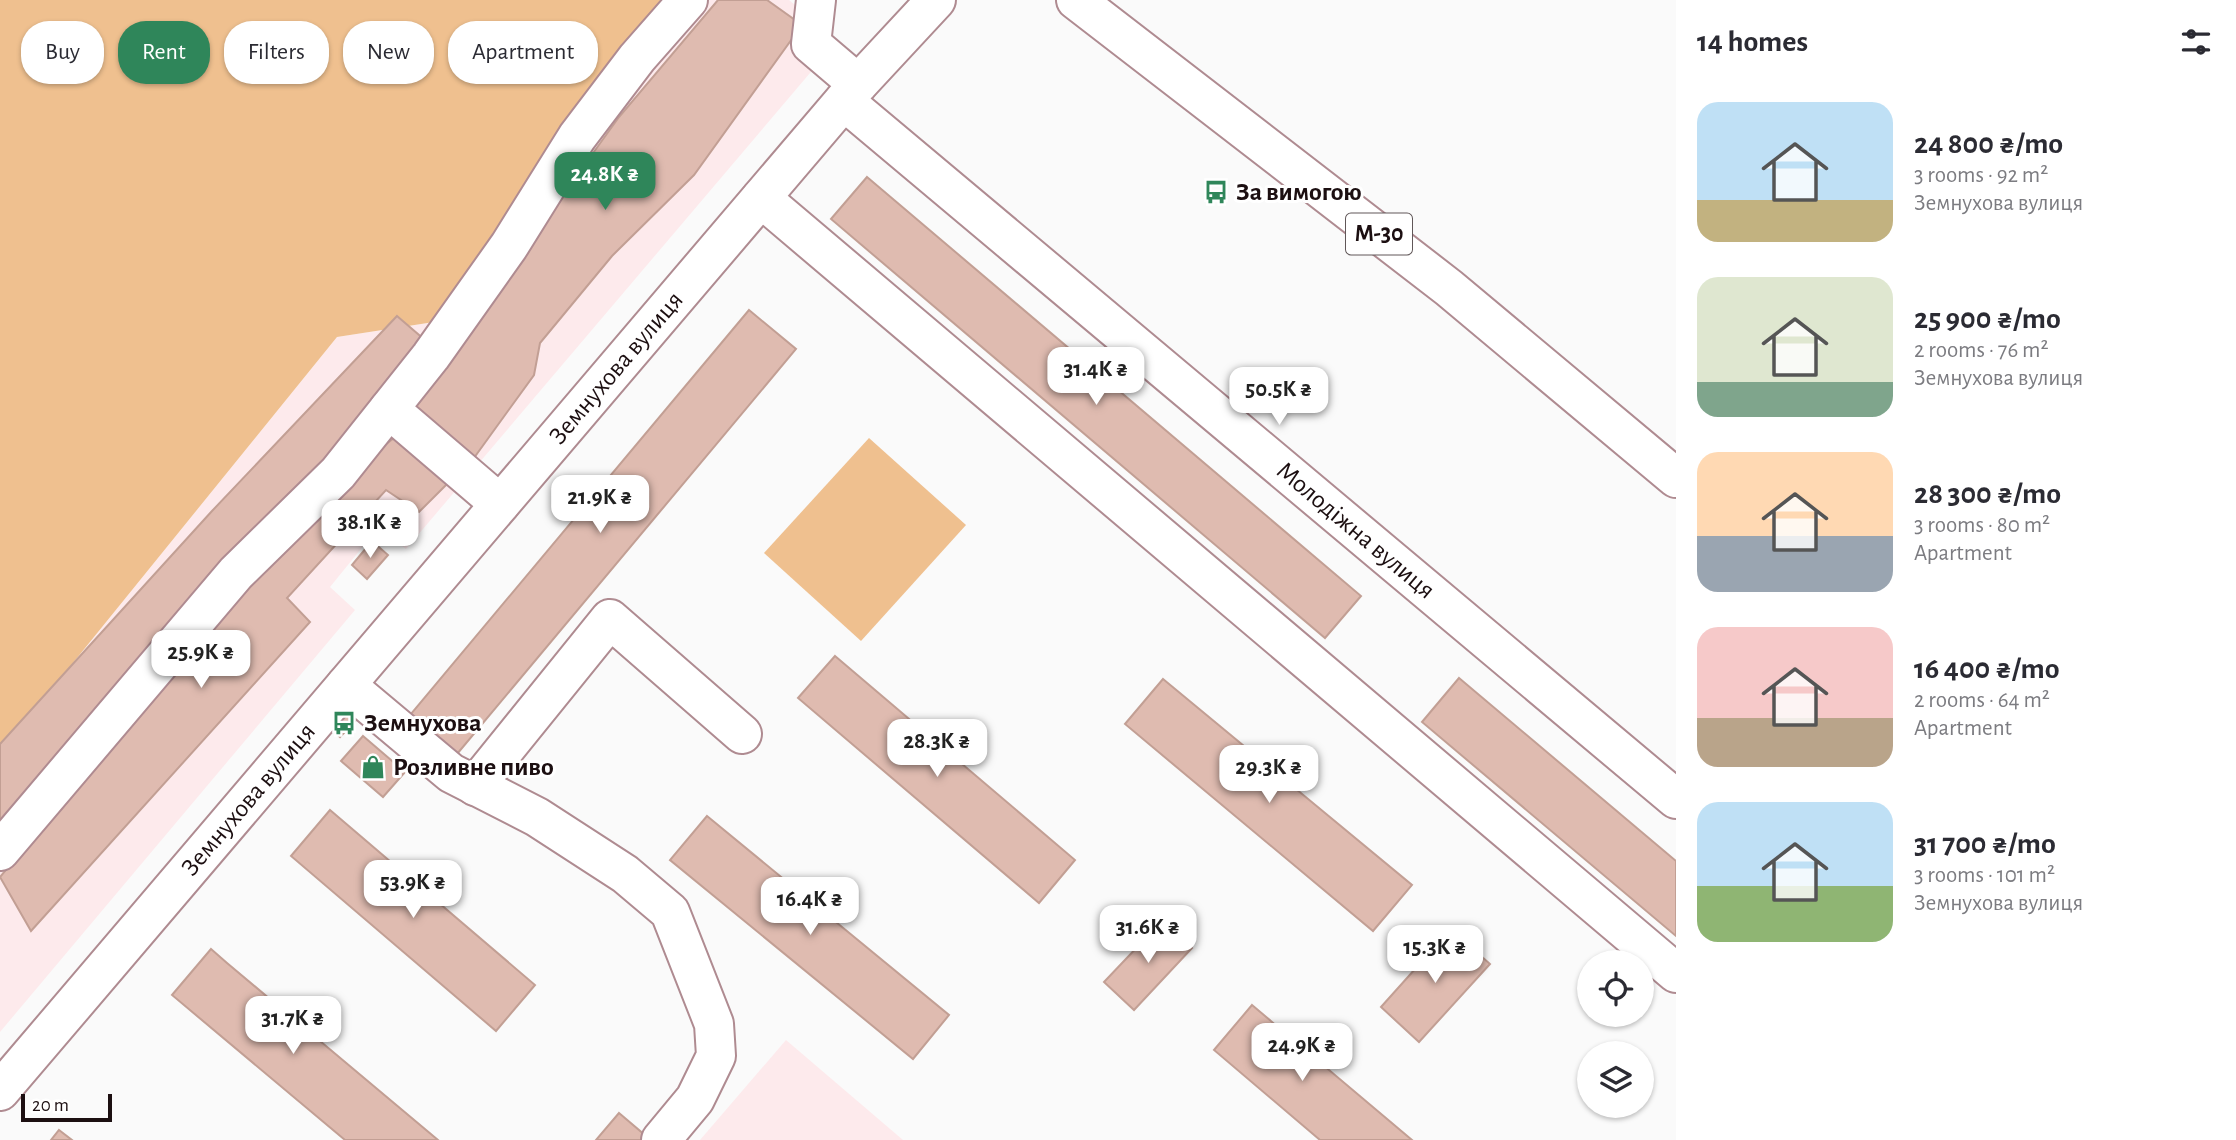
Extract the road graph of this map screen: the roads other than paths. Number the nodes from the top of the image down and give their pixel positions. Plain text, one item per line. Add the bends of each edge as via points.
1 (688, 0) edge
2 (816, 0) edge
3 (936, 0) edge
4 (1076, 0) edge
5 (851, 92) junction
6 (761, 198) junction
7 (389, 409) junction
8 (1676, 478) edge
9 (500, 504) junction
10 (346, 685) junction
11 (742, 734) dead end
12 (475, 786) junction
13 (1676, 799) edge
14 (0, 851) edge
15 (1676, 973) edge
16 (0, 1091) edge
17 (661, 1140) edge

1 - 7 main road via 577,137 509,246
2 - 5 main road, Молодіжна вулиця via 811,44
3 - 5 main road, Земнухова вулиця
4 - 8 main road, М-30 via 1449,288
5 - 6 main road, Земнухова вулиця
5 - 13 main road, Молодіжна вулиця
6 - 9 main road, Земнухова вулиця
6 - 15 main road
7 - 9 main road
7 - 14 main road via 338,473 236,573
9 - 10 main road, Земнухова вулиця
10 - 12 main road via 451,773
10 - 16 main road, Земнухова вулиця
11 - 12 main road via 610,620
12 - 17 main road via 537,817 614,867 670,912 714,1024 716,1056 695,1099

